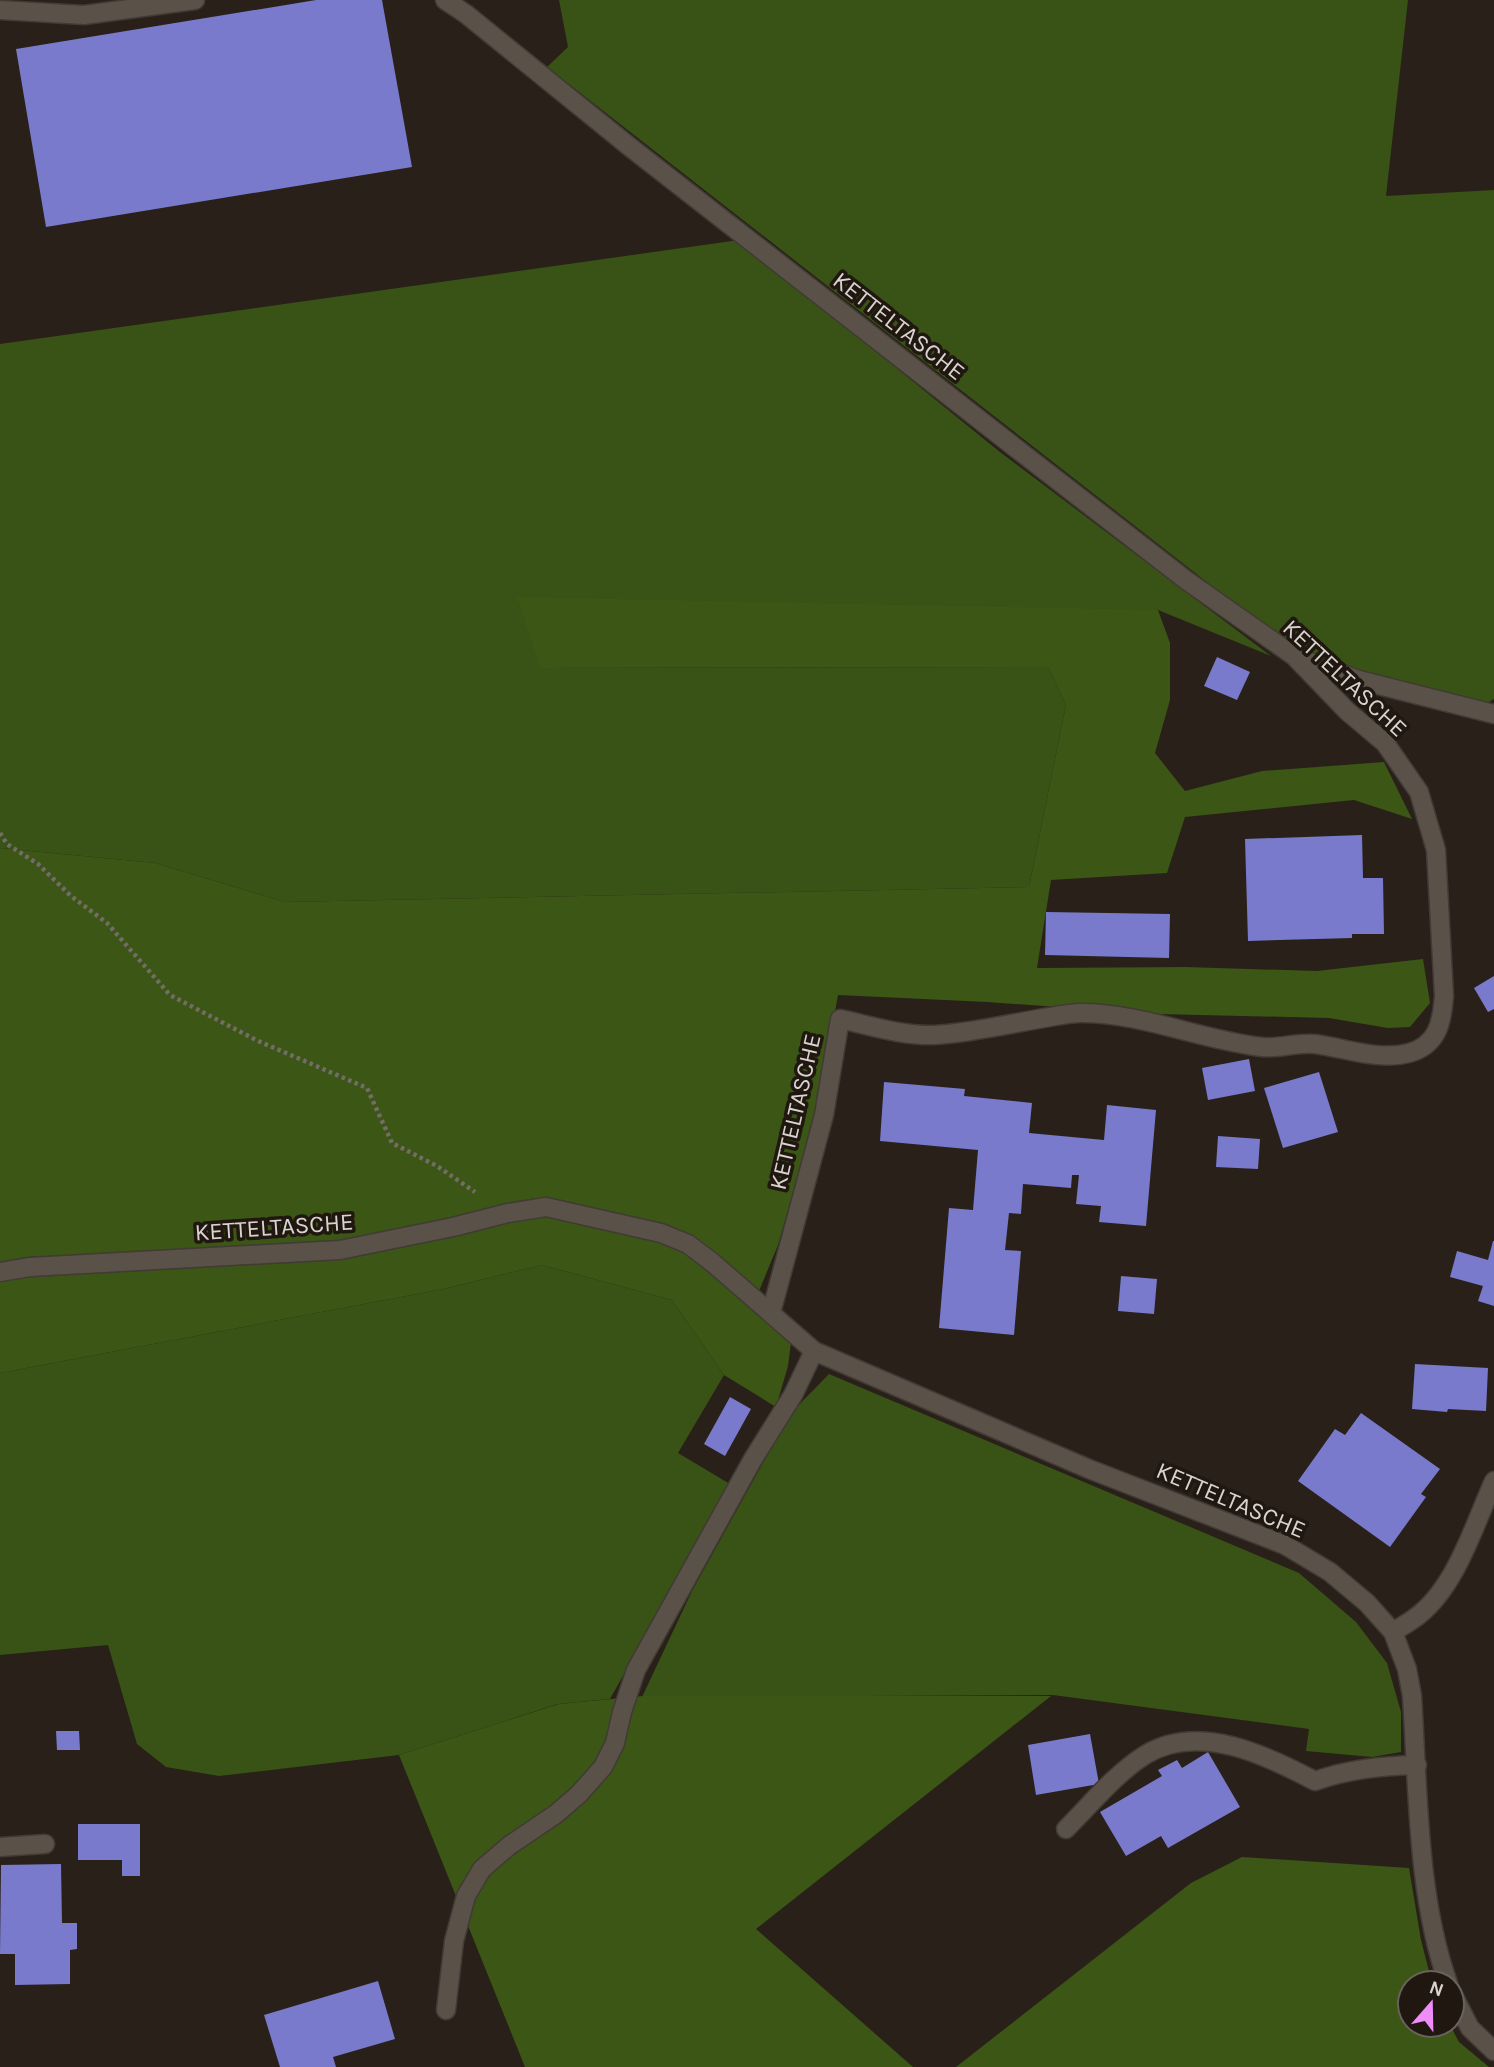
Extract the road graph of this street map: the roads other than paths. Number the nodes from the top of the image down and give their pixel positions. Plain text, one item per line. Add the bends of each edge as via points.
1 (195, 0) edge
2 (445, 0) edge
3 (0, 10) edge
4 (1294, 656) junction
5 (1494, 714) edge
6 (0, 1272) edge
7 (771, 1313) junction
8 (814, 1351) junction
9 (1494, 1481) edge
10 (1392, 1632) junction
11 (1417, 1765) junction
12 (1066, 1829) dead end
13 (45, 1844) dead end
14 (0, 1847) edge
15 (1443, 1969) edge
16 (446, 2010) dead end
17 (1466, 2020) edge
18 (1494, 2051) edge

1 - 3 street via 84,15
2 - 4 street, KETTELTASCHE via 1047,473
4 - 5 street via 1359,680
4 - 7 street, KETTELTASCHE via 1385,743 1419,792 1437,863 1444,996 1440,1028 1434,1038 1420,1049 1396,1056 1313,1044 1265,1048 1109,1014 1077,1013 934,1035 840,1019 824,1115
6 - 7 street, KETTELTASCHE via 340,1250 546,1208 688,1244
7 - 8 street, KETTELTASCHE
8 - 10 street, KETTELTASCHE via 1090,1469 1285,1545 1329,1572 1367,1603
8 - 16 street via 636,1670 615,1743 603,1767 556,1814 482,1869 466,1896 454,1941
9 - 10 street via 1438,1596 1420,1615
10 - 11 street, KETTELTASCHE via 1407,1669
11 - 12 street via 1373,1766 1315,1781 1228,1745 1182,1743 1144,1756
11 - 15 street, KETTELTASCHE via 1425,1883
13 - 14 street
17 - 18 street

